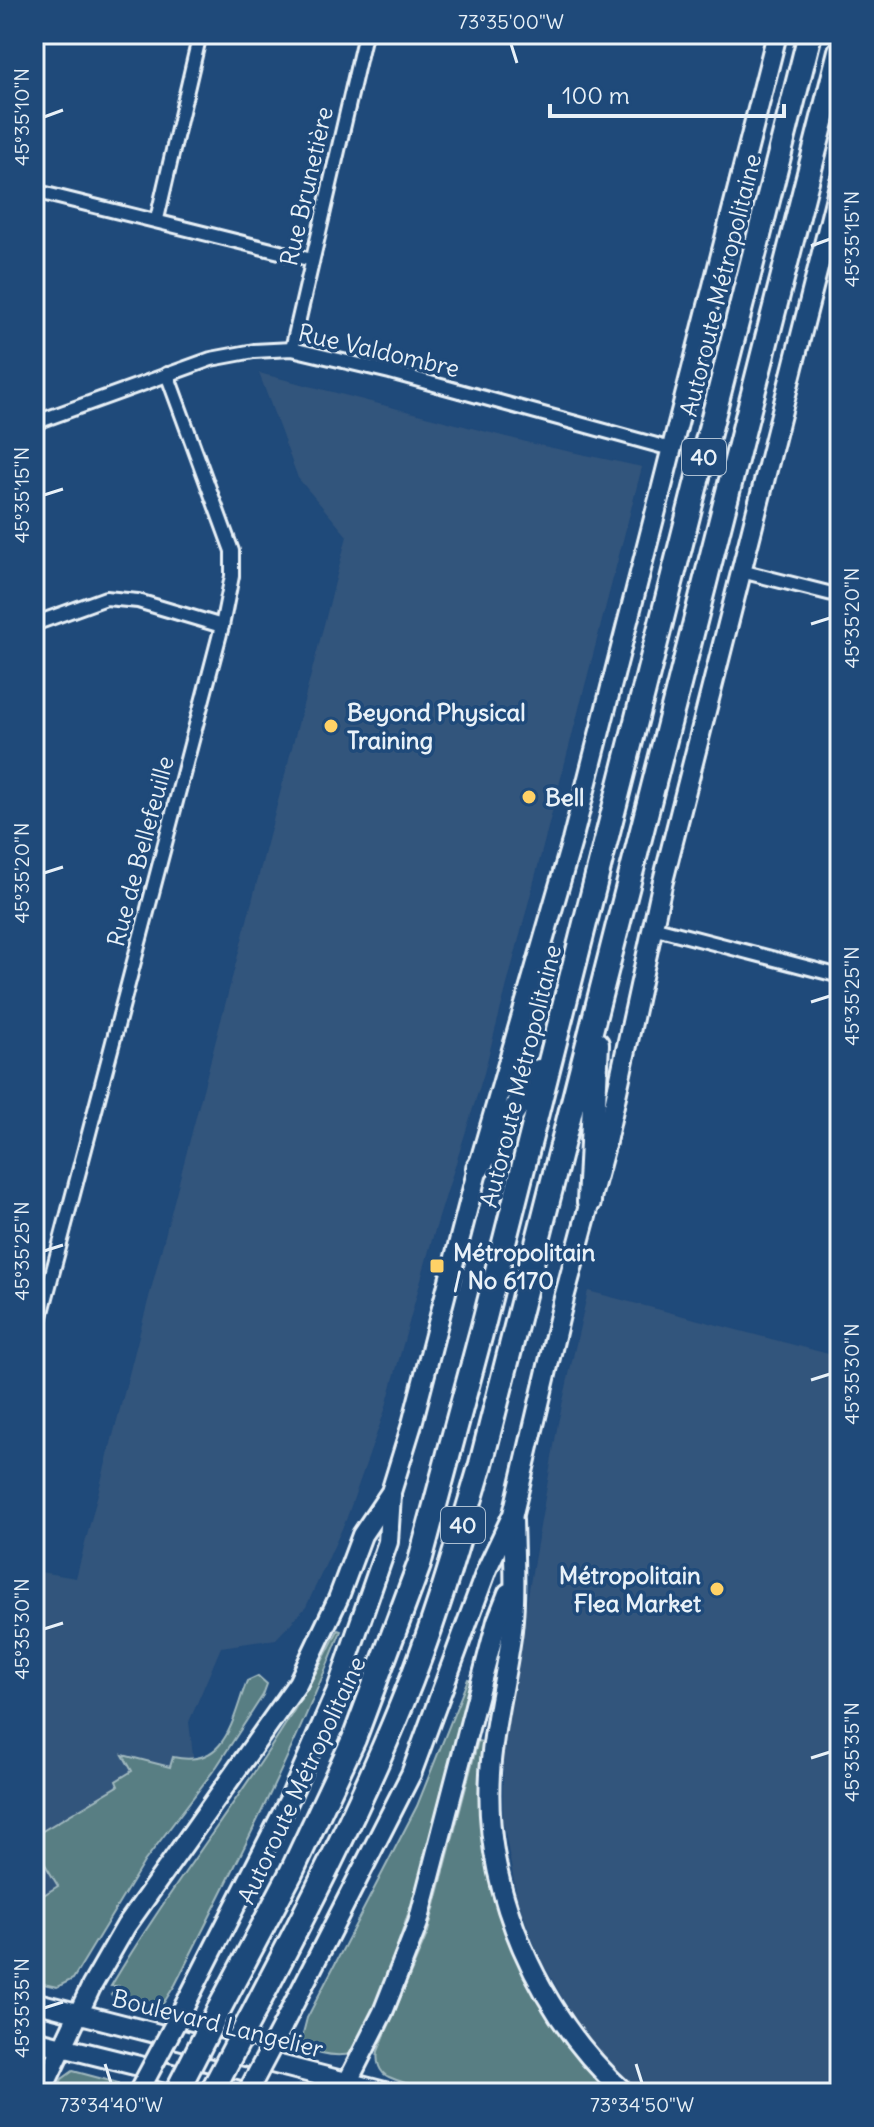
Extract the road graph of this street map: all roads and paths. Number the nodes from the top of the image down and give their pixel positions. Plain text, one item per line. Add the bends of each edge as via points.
1 (200, 34) edge
2 (365, 34) edge
3 (777, 34) edge
4 (810, 34) edge
5 (840, 51) edge
6 (840, 181) edge
7 (34, 191) edge
8 (157, 219) junction
9 (312, 260) junction
10 (292, 349) junction
11 (167, 374) junction
12 (34, 423) edge
13 (671, 449) junction
14 (741, 571) junction
15 (840, 596) edge
16 (34, 624) edge
17 (222, 626) junction
18 (652, 927) junction
19 (840, 976) edge
20 (598, 1002) junction
21 (554, 1046) junction
22 (478, 1168) junction
23 (589, 1202) junction
24 (38, 1312) edge
25 (34, 1343) edge
26 (391, 1492) junction
27 (513, 1514) junction
28 (515, 1577) junction
29 (34, 2002) edge
30 (79, 2013) junction
31 (34, 2040) edge
32 (63, 2047) junction
33 (345, 2087) edge
34 (41, 2093) edge
35 (138, 2093) edge
36 (176, 2093) edge
37 (211, 2093) edge
38 (248, 2093) edge
39 (389, 2093) edge
40 (625, 2093) edge

1 - 8 street
2 - 9 street, Rue Brunetière
3 - 13 main road
4 - 21 highway, Autoroute Métropolitaine / 40
5 - 20 highway, 40
6 - 14 main road
7 - 8 street
8 - 9 street
9 - 10 street, Rue Brunetière
10 - 11 street, Rue Valdombre via 232,354
10 - 13 street, Rue Valdombre
11 - 12 street, Rue Valdombre
11 - 17 street, Rue de Bellefeuille via 230,541 232,576
13 - 22 main road via 555,902
14 - 15 street
14 - 18 main road
16 - 17 street via 106,598 138,601
17 - 24 street, Rue de Bellefeuille
18 - 19 street
18 - 23 main road
20 - 23 highway
20 - 37 highway, 40, bridge via 451,1569 361,1800
21 - 22 highway
21 - 36 highway, Autoroute Métropolitaine / 40, bridge via 419,1565 354,1739
22 - 26 main road
23 - 27 main road
24 - 25 street, Rue de Bellefeuille
26 - 30 main road via 362,1535 293,1691 161,1872
26 - 35 main road, bridge via 388,1542 336,1692 289,1800
27 - 28 main road
27 - 38 main road, bridge via 487,1569 411,1774
28 - 33 main road via 497,1621 418,1923 383,2012
28 - 40 main road via 490,1776 502,1883 521,1944 547,1998 584,2052
29 - 30 main road, Boulevard Langelier
30 - 32 main road
30 - 33 main road, Boulevard Langelier
31 - 32 main road
32 - 34 main road
32 - 38 main road
33 - 39 main road, Boulevard Langelier

